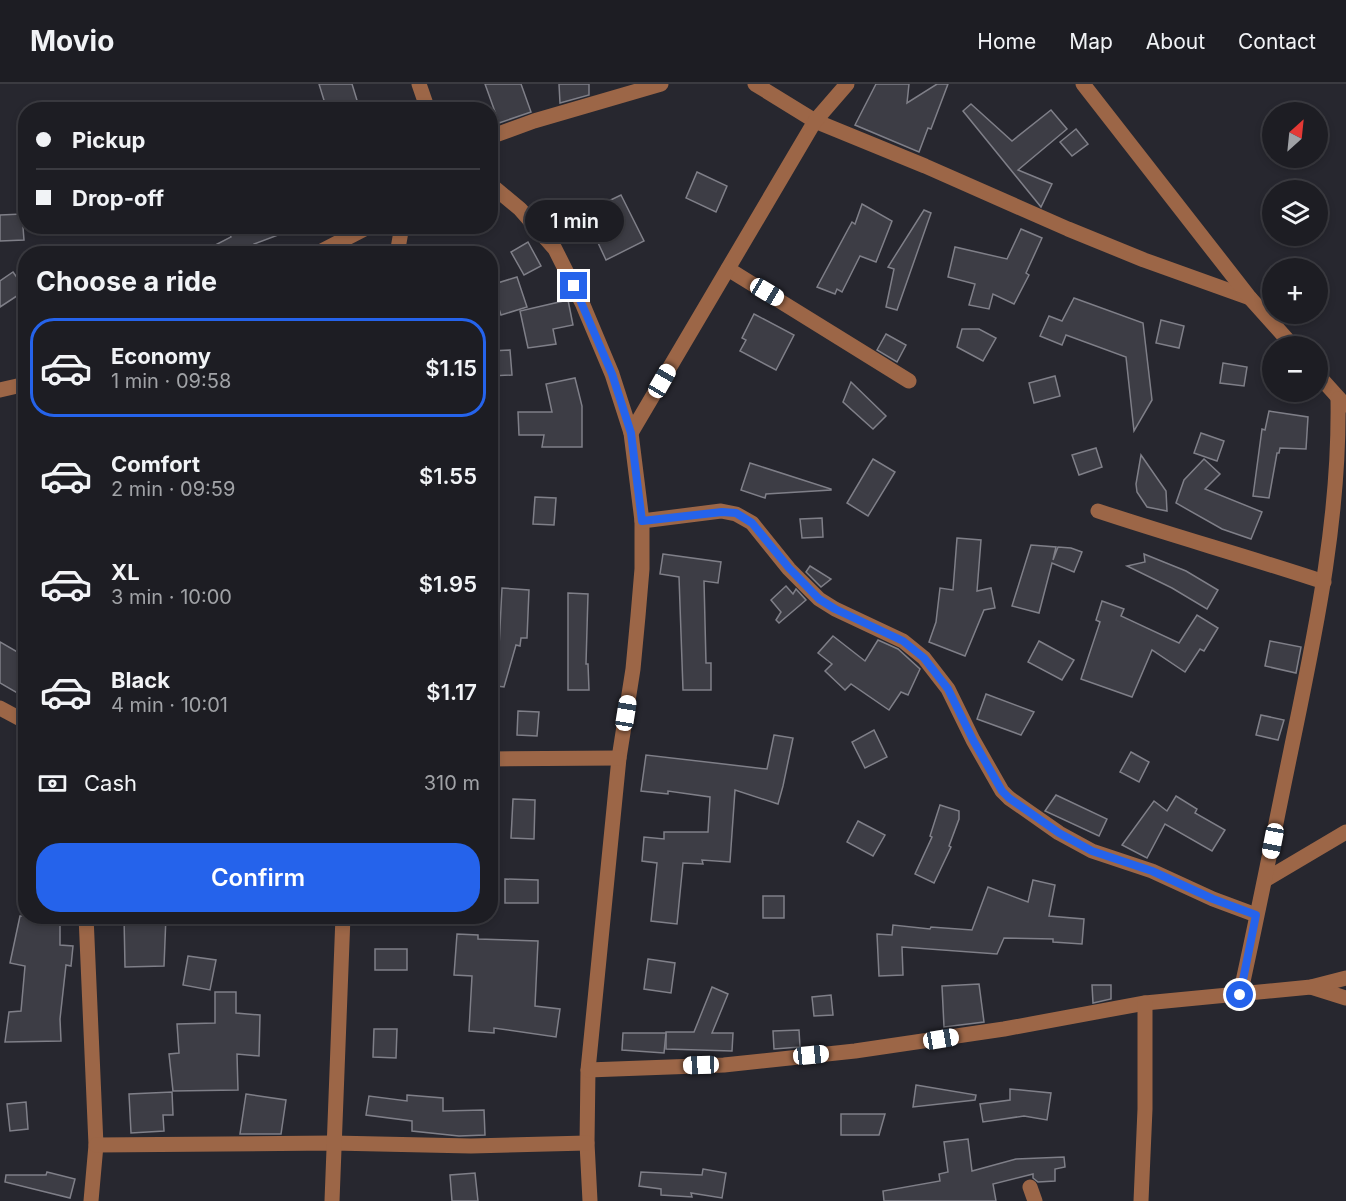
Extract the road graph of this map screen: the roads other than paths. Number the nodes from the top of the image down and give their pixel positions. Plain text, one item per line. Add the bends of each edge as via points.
1 (419, 84) edge
2 (661, 84) edge
3 (755, 84) edge
4 (847, 84) edge
5 (1083, 84) edge
6 (425, 102) edge
7 (815, 121) junction
8 (498, 134) edge
9 (498, 191) edge
10 (355, 234) edge
11 (331, 246) edge
12 (728, 269) junction
13 (1250, 298) junction
14 (1284, 336) edge
15 (909, 381) dead end
16 (18, 386) edge
17 (1328, 387) edge
18 (0, 390) edge
19 (1342, 403) edge
20 (631, 433) junction
21 (1098, 512) dead end
22 (642, 521) junction
23 (1324, 582) junction
24 (0, 708) edge
25 (18, 718) edge
26 (619, 758) junction
27 (498, 759) edge
28 (1346, 832) edge
29 (1265, 880) junction
30 (1256, 915) junction
31 (86, 924) edge
32 (343, 924) edge
33 (1346, 978) edge
34 (1311, 987) junction
35 (1240, 995) junction
36 (1346, 998) edge
37 (1145, 1003) junction
38 (588, 1070) junction
39 (333, 1143) junction
40 (587, 1143) junction
41 (96, 1145) junction
42 (91, 1201) edge
43 (332, 1201) edge
44 (590, 1201) edge
45 (1141, 1201) edge

1 - 6 street
2 - 8 street
3 - 7 street
4 - 7 street
5 - 13 street
7 - 12 street
7 - 13 street via 1079,234
9 - 20 street via 555,249 584,305
10 - 11 street
12 - 15 street
12 - 20 street
13 - 14 street
16 - 18 street
17 - 19 street
19 - 23 street
20 - 22 street
21 - 23 street
22 - 26 street via 633,669
22 - 30 street via 722,512 736,513 752,523 819,599 903,641 924,658 948,689 973,740 1009,798 1092,851 1152,871
23 - 29 street
24 - 25 street
26 - 27 street
26 - 38 street
28 - 29 street
29 - 30 street
30 - 35 street
31 - 41 street
32 - 39 street
33 - 34 street
34 - 35 street
34 - 36 street
35 - 37 street
37 - 38 street via 855,1051 724,1065
37 - 45 street
38 - 40 street
39 - 40 street
39 - 41 street
39 - 43 street
40 - 44 street
41 - 42 street

